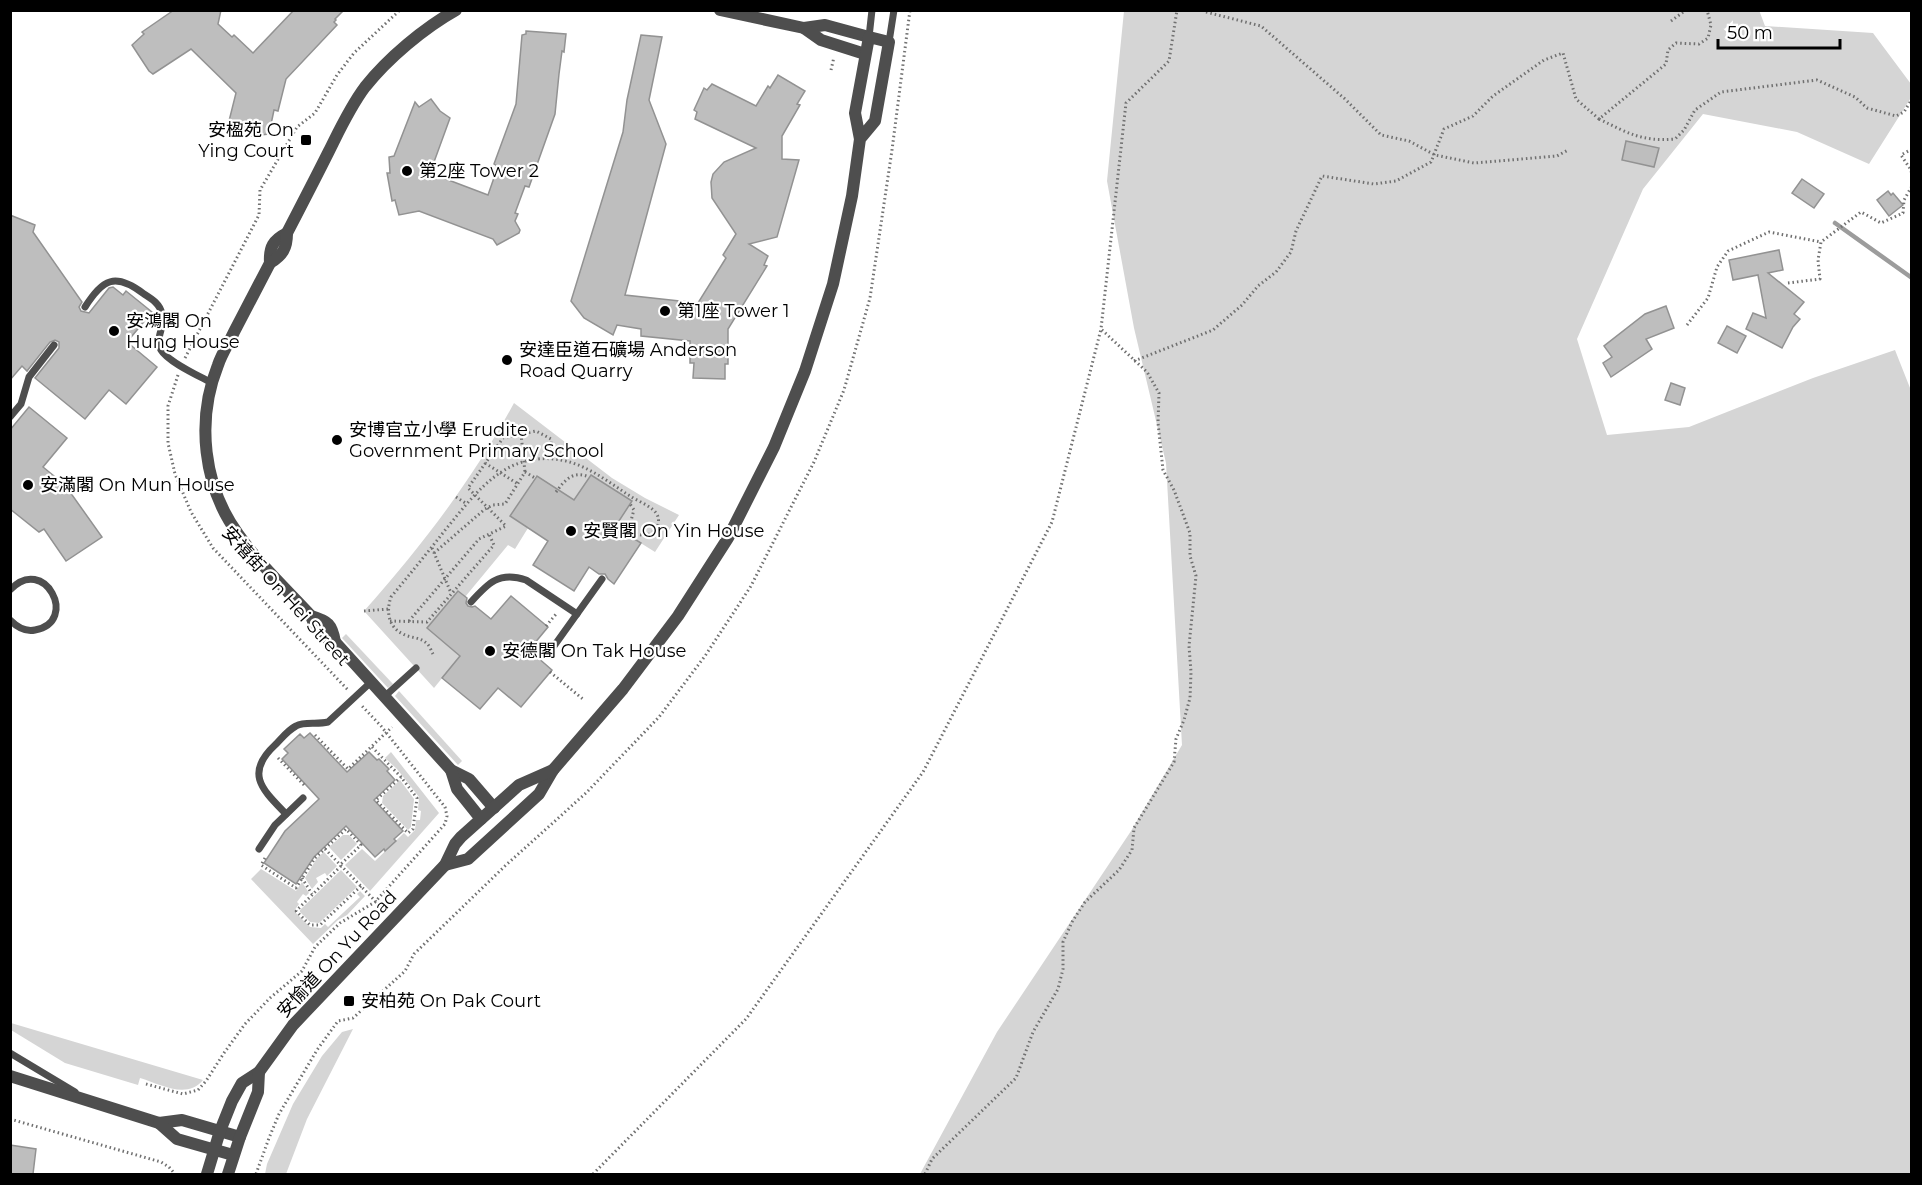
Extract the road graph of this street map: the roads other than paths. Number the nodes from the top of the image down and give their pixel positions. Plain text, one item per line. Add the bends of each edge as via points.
1 (456, 10) edge
2 (720, 10) edge
3 (872, 10) edge
4 (894, 10) edge
5 (804, 28) junction
6 (869, 37) junction
7 (889, 42) junction
8 (865, 54) junction
9 (885, 60) junction
10 (860, 139) junction
11 (85, 307) dead end
12 (54, 345) dead end
13 (212, 383) junction
14 (10, 417) edge
15 (602, 579) dead end
16 (10, 590) edge
17 (471, 602) dead end
18 (577, 614) junction
19 (10, 620) edge
20 (554, 646) dead end
21 (416, 668) dead end
22 (370, 682) junction
23 (384, 698) junction
24 (451, 770) junction
25 (553, 770) junction
26 (303, 798) dead end
27 (494, 807) junction
28 (286, 814) junction
29 (481, 819) junction
30 (507, 823) junction
31 (494, 834) junction
32 (259, 849) dead end
33 (445, 865) junction
34 (10, 1053) edge
35 (259, 1072) junction
36 (10, 1076) edge
37 (90, 1101) junction
38 (159, 1123) junction
39 (220, 1131) junction
40 (240, 1137) junction
41 (214, 1149) junction
42 (233, 1155) junction
43 (207, 1174) edge
44 (228, 1174) edge

1 - 13 street, 安禧街 On Hei Street via 392,59 351,107 287,233 280,257 270,263 218,363
2 - 5 street
3 - 6 lane, 安愉道 On Yu Road
4 - 7 lane
5 - 6 street via 825,25
5 - 8 street via 821,40
6 - 7 street
6 - 8 street, 安愉道 On Yu Road
7 - 9 street, 安愉道 On Yu Road
8 - 9 street
8 - 10 street, 安愉道 On Yu Road via 855,113
9 - 10 street, 安愉道 On Yu Road via 874,121
10 - 25 street, 安愉道 On Yu Road via 833,284 805,371 774,447 728,538 678,616 623,689
11 - 13 lane via 106,283 120,281 135,286 158,304 163,317 159,345 165,355
12 - 14 lane via 29,377 21,404
13 - 22 street, 安禧街 On Hei Street via 205,443 227,517 248,548 311,616 323,638 335,642
15 - 18 lane
16 - 19 lane via 18,582 41,582 53,592 56,608 50,622 36,630 20,628
17 - 18 lane via 492,581 517,577
18 - 20 lane
21 - 23 lane
22 - 23 street, 安禧街 On Hei Street
22 - 28 lane via 328,722 296,726 261,761 258,770 262,787
23 - 24 street, 安禧街 On Hei Street
24 - 27 street, 安禧街 On Hei Street via 469,779
24 - 29 street, 安禧街 On Hei Street via 457,789
25 - 27 street, 安愉道 On Yu Road via 519,784
25 - 30 street, 安愉道 On Yu Road via 539,794
26 - 28 lane
27 - 29 street, 安愉道 On Yu Road
27 - 30 street, 安禧街 On Hei Street
28 - 32 lane
29 - 31 street, 安禧街 On Hei Street
29 - 33 street, 安愉道 On Yu Road via 454,844
30 - 31 street, 安愉道 On Yu Road
31 - 33 street, 安愉道 On Yu Road via 468,860
33 - 35 street, 安愉道 On Yu Road via 293,1024
34 - 37 lane
35 - 39 street, 安愉道 On Yu Road via 242,1083
35 - 40 street, 安愉道 On Yu Road via 258,1092
36 - 37 street
37 - 38 street
38 - 39 street via 182,1120
38 - 41 street via 177,1139
39 - 40 street
39 - 41 street, 安愉道 On Yu Road
40 - 42 street, 安愉道 On Yu Road
41 - 42 street
41 - 43 street, 安愉道 On Yu Road
42 - 44 street, 安愉道 On Yu Road

